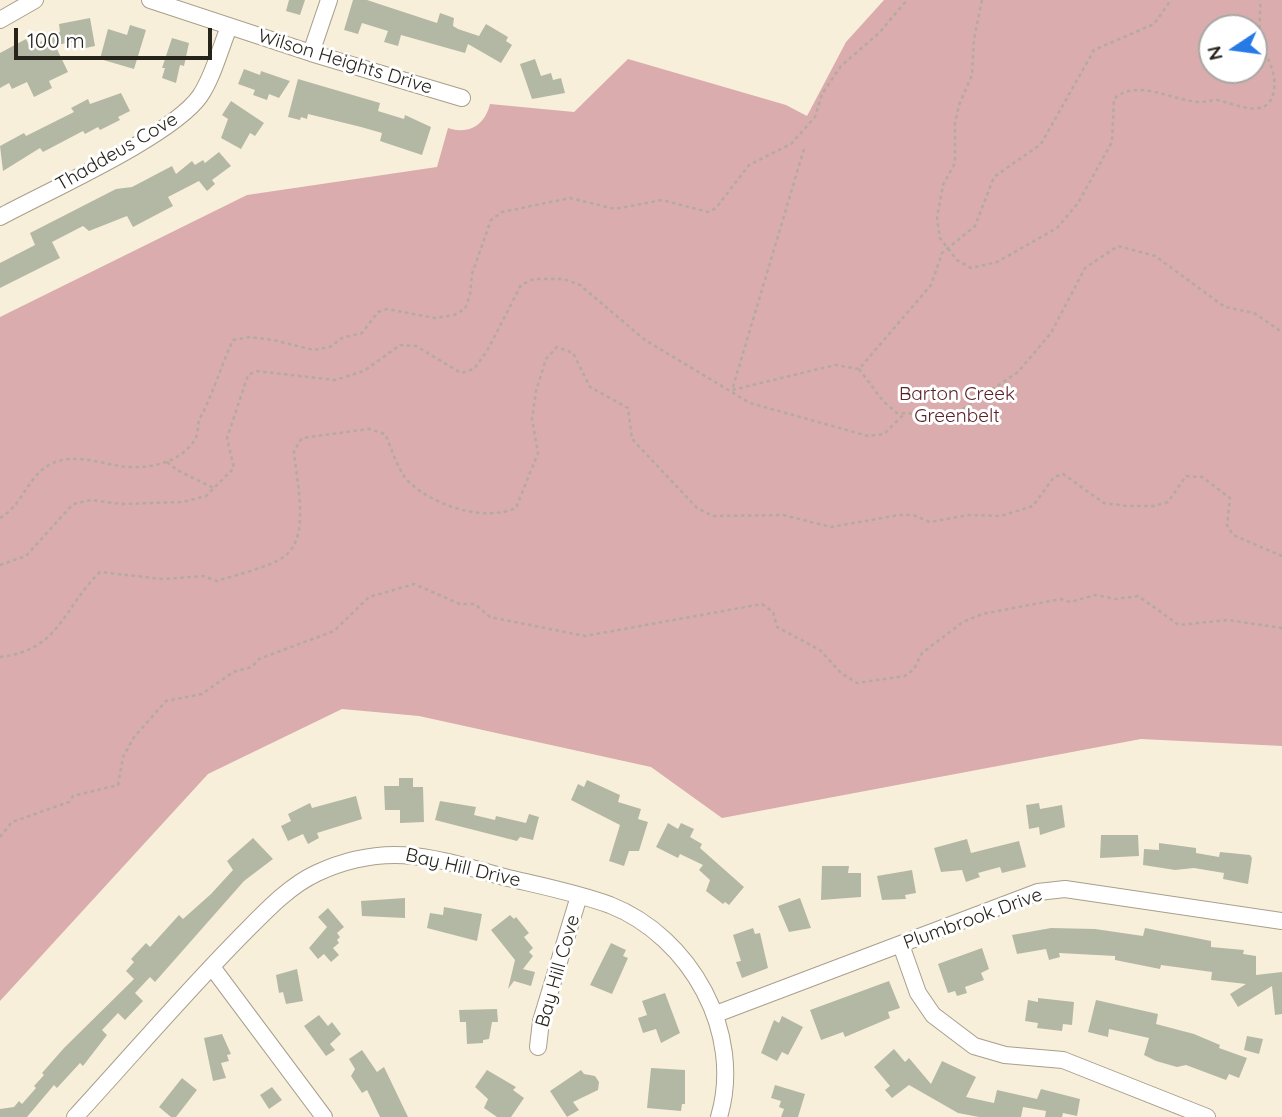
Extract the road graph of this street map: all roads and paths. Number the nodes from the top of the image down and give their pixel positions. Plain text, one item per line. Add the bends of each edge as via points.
1 (35, 0) edge
2 (150, 0) edge
3 (329, 0) edge
4 (907, 0) edge
5 (982, 0) edge
6 (1171, 0) edge
7 (1260, 0) edge
8 (0, 20) edge
9 (229, 27) junction
10 (311, 53) junction
11 (462, 97) dead end
12 (804, 149) dead end
13 (0, 216) edge
14 (946, 249) junction
15 (1282, 332) edge
16 (859, 369) junction
17 (732, 390) junction
18 (905, 413) junction
19 (166, 461) junction
20 (215, 489) junction
21 (0, 518) edge
22 (1282, 556) edge
23 (0, 565) edge
24 (1282, 628) edge
25 (0, 657) edge
26 (0, 836) edge
27 (579, 896) junction
28 (1282, 921) edge
29 (901, 945) junction
30 (212, 967) junction
31 (716, 1014) junction
32 (538, 1047) dead end
33 (75, 1117) edge
34 (324, 1117) edge
35 (719, 1117) edge
36 (1207, 1117) edge

1 - 8 street
2 - 9 street, Wilson Heights Drive
3 - 10 street
4 - 19 path via 879,33 841,66 822,94 815,117 791,144 749,165 716,208 708,212 662,200 615,209 570,198 502,212 491,219 465,309 454,315 435,318 387,309 378,312 362,333 314,350 250,337 233,340 211,389 210,403 198,420 197,436 187,450
5 - 14 path via 972,75 955,123 954,163 943,185 937,218
6 - 14 path via 1154,24 1094,50 1041,144 994,177 975,226
7 - 14 path via 1260,34 1272,67 1270,101 1252,110 1213,100 1121,92 1114,99 1112,142 1078,203 1058,228 996,262 971,268
9 - 10 street, Wilson Heights Drive
9 - 13 street, Thaddeus Cove via 201,94 187,111 138,143
10 - 11 street, Wilson Heights Drive
12 - 17 path
14 - 16 path via 931,285
15 - 18 path via 1254,313 1225,307 1155,256 1118,246 1085,268 1051,333 1018,372 954,415
16 - 17 path via 835,365
16 - 18 path via 883,401 897,413
17 - 18 path via 750,403 868,436 884,434
17 - 20 path via 645,340 580,285 564,279 534,279 521,285 474,369 461,373 416,346 400,345 364,371 335,380 257,371 248,375 227,438 234,468
19 - 20 path via 183,476
19 - 21 path via 136,467 86,459 52,463 39,471 14,507
20 - 23 path via 183,502 92,500 72,504 26,556
22 - 25 path via 1233,536 1227,525 1230,498 1202,477 1186,476 1168,502 1154,506 1104,503 1063,474 1054,477 1033,506 1001,516 968,515 930,522 899,514 831,527 783,514 713,516 697,509 632,439 628,408 590,387 573,353 557,347 545,359 536,391 531,419 538,453 516,508 500,515 437,500 408,482 385,434 369,429 302,438 294,451 302,500 297,541 284,557 217,581 203,576 162,579 100,572 49,637 24,653
24 - 26 path via 1228,620 1179,625 1138,596 1061,599 982,614 963,622 922,653 905,676 857,683 820,650 778,627 773,612 762,604 585,636 490,617 475,604 460,604 414,584 369,597 334,631 258,659 202,694 166,701 134,737 123,757 118,785 34,812 12,822
27 - 30 street, Bay Hill Drive via 434,859 399,853 363,858 316,873 278,900
27 - 31 street, Bay Hill Drive via 612,906 672,946 697,977
27 - 32 street, Bay Hill Cove via 541,1021
28 - 29 street, Plumbrook Drive via 1065,889 1017,899
29 - 31 street, Plumbrook Drive
29 - 36 street via 918,993 933,1015 974,1046 1005,1055 1063,1060
30 - 33 street, Bay Hill Drive
30 - 34 street
31 - 35 street, Bay Hill Drive via 726,1061

